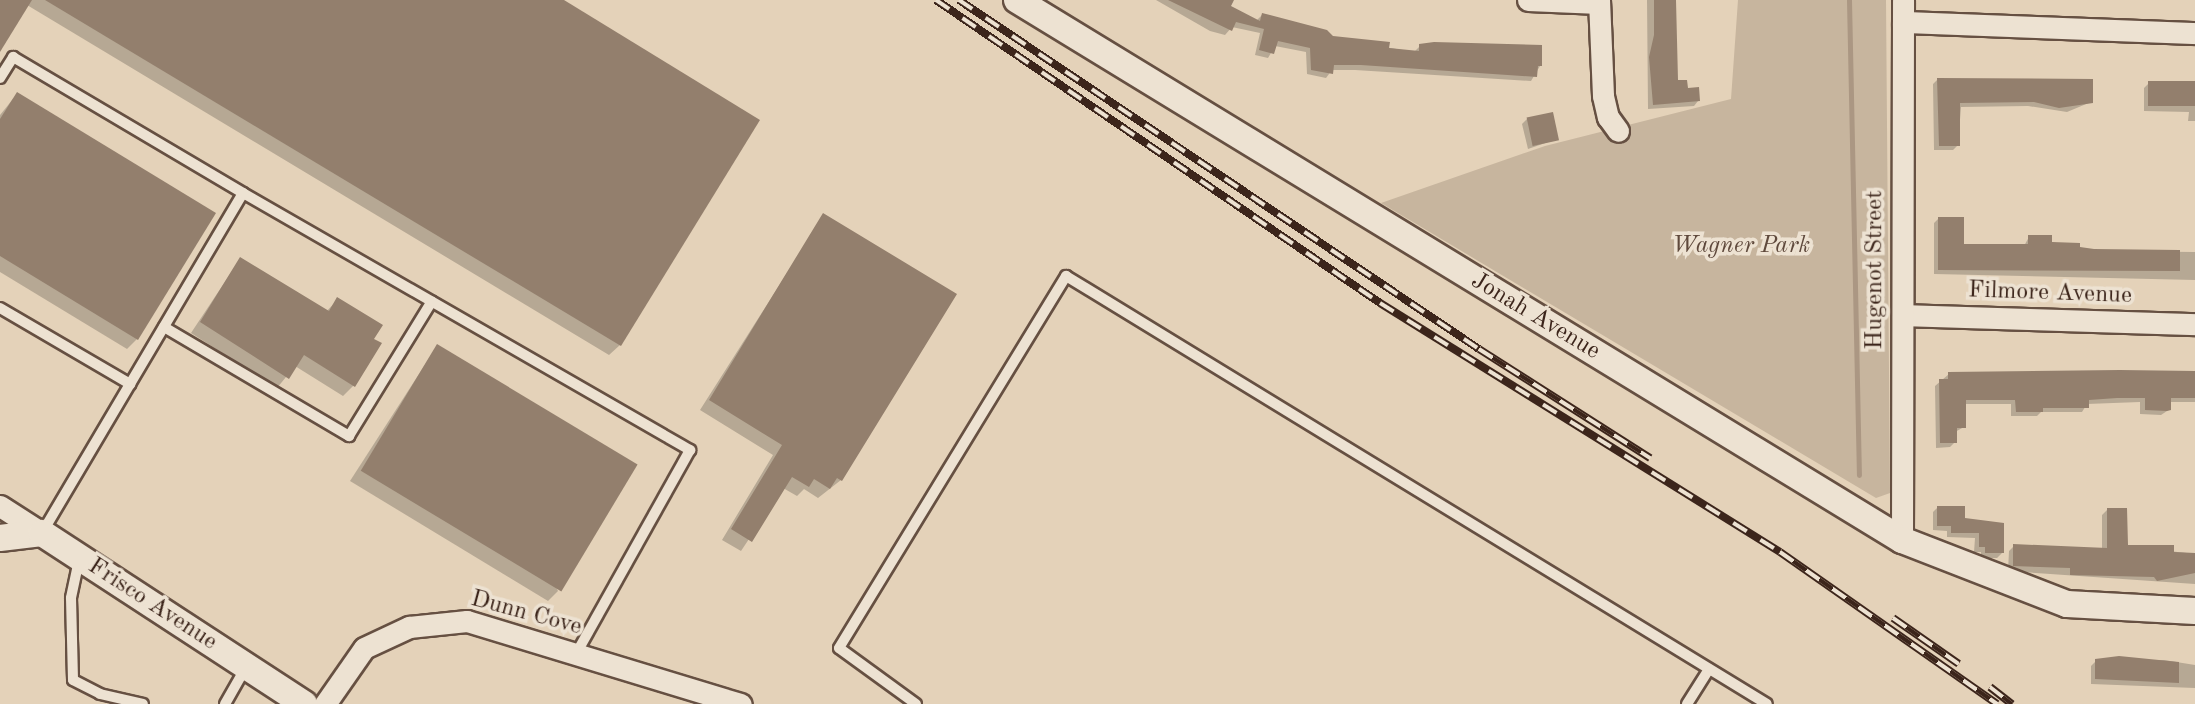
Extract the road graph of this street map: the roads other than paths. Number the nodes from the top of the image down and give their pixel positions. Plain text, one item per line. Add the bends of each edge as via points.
1 (1017, 0) edge
2 (1528, 0) edge
3 (1903, 0) edge
4 (1599, 2) edge
5 (1903, 22) junction
6 (2195, 33) edge
7 (0, 79) edge
8 (1618, 131) dead end
9 (243, 192) junction
10 (432, 301) junction
11 (0, 308) edge
12 (1903, 315) junction
13 (2195, 324) edge
14 (164, 327) junction
15 (130, 384) junction
16 (0, 506) edge
17 (42, 533) junction
18 (0, 538) edge
19 (1902, 540) junction
20 (79, 557) junction
21 (2195, 611) edge
22 (576, 654) junction
23 (246, 666) junction
24 (1709, 669) junction
25 (143, 704) edge
26 (225, 704) edge
27 (304, 704) edge
28 (326, 704) edge
29 (741, 704) edge
30 (916, 704) edge
31 (1686, 704) edge
32 (1767, 704) edge

1 - 19 street, Jonah Avenue
2 - 4 street
3 - 5 street, Hugenot Street
4 - 8 street via 1603,96
5 - 6 street
5 - 12 street, Hugenot Street
7 - 9 lane via 13,57
9 - 10 lane
9 - 14 lane
10 - 14 lane via 349,436
10 - 22 lane via 691,450
11 - 15 lane
12 - 13 street, Filmore Avenue
12 - 19 street, Hugenot Street
14 - 15 lane
15 - 17 lane
16 - 17 street, Frisco Avenue
17 - 18 street
17 - 20 street, Frisco Avenue
19 - 21 street, Jonah Avenue via 2067,604
20 - 23 street, Frisco Avenue
20 - 25 lane via 71,598 73,680 100,694
22 - 28 street, Dunn Cove via 467,621 409,627 364,648
22 - 29 street, Dunn Cove
23 - 26 lane
23 - 27 street, Frisco Avenue
24 - 30 lane via 1066,276 839,648
24 - 31 lane
24 - 32 lane

